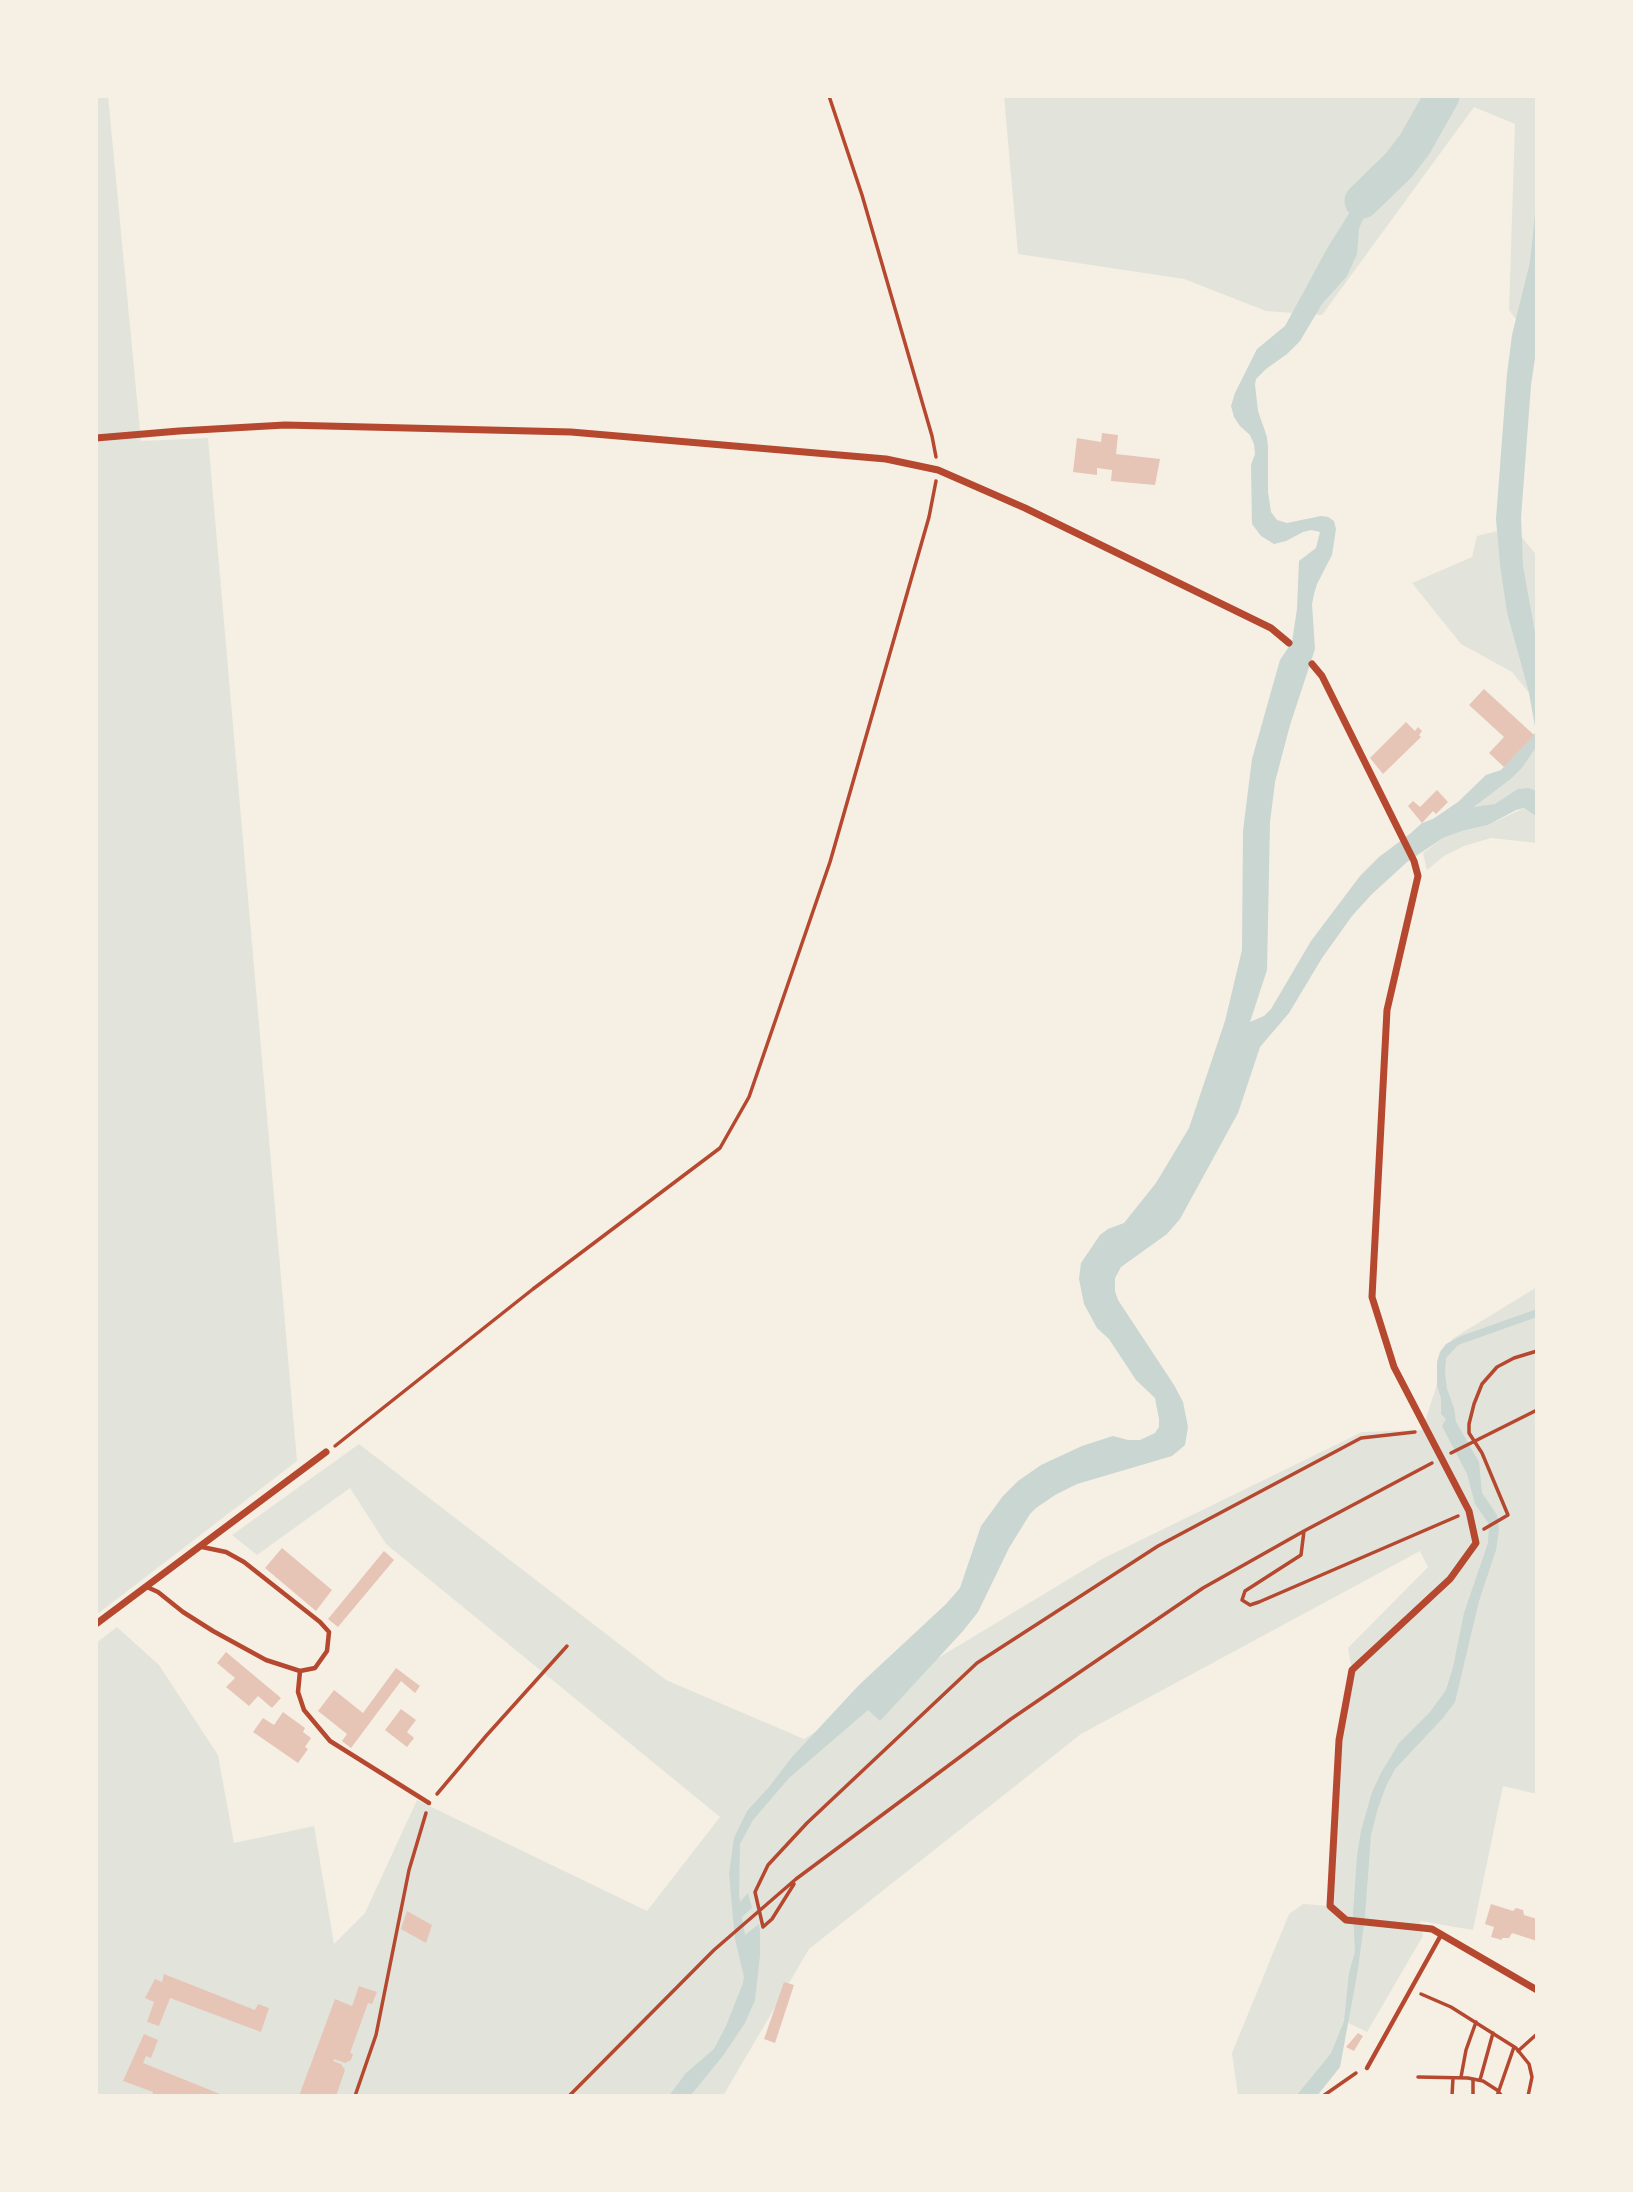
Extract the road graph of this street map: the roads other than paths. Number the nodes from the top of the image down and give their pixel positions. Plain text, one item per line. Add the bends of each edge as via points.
1 (96, 438) edge
2 (1289, 643) dead end
3 (1312, 664) dead end
4 (327, 1452) road end
5 (202, 1547) junction
6 (146, 1587) junction
7 (96, 1624) edge
8 (300, 1671) junction
9 (429, 1803) road end
10 (1441, 1934) junction
11 (1537, 1990) edge
12 (1368, 2066) road end

1 - 2 street via 285,425 571,432 886,459 938,470 1025,508 1271,628
3 - 10 street via 1415,861 1418,876 1387,1010 1372,1297 1394,1367 1469,1511 1476,1543 1450,1579 1352,1670 1339,1740 1330,1906 1346,1920 1432,1929
4 - 5 street
5 - 6 street
5 - 8 lane via 244,1562 329,1632 327,1651 320,1662
6 - 7 street
6 - 8 lane via 265,1660
8 - 9 lane via 298,1692 304,1710 330,1741
10 - 11 street
10 - 12 lane

